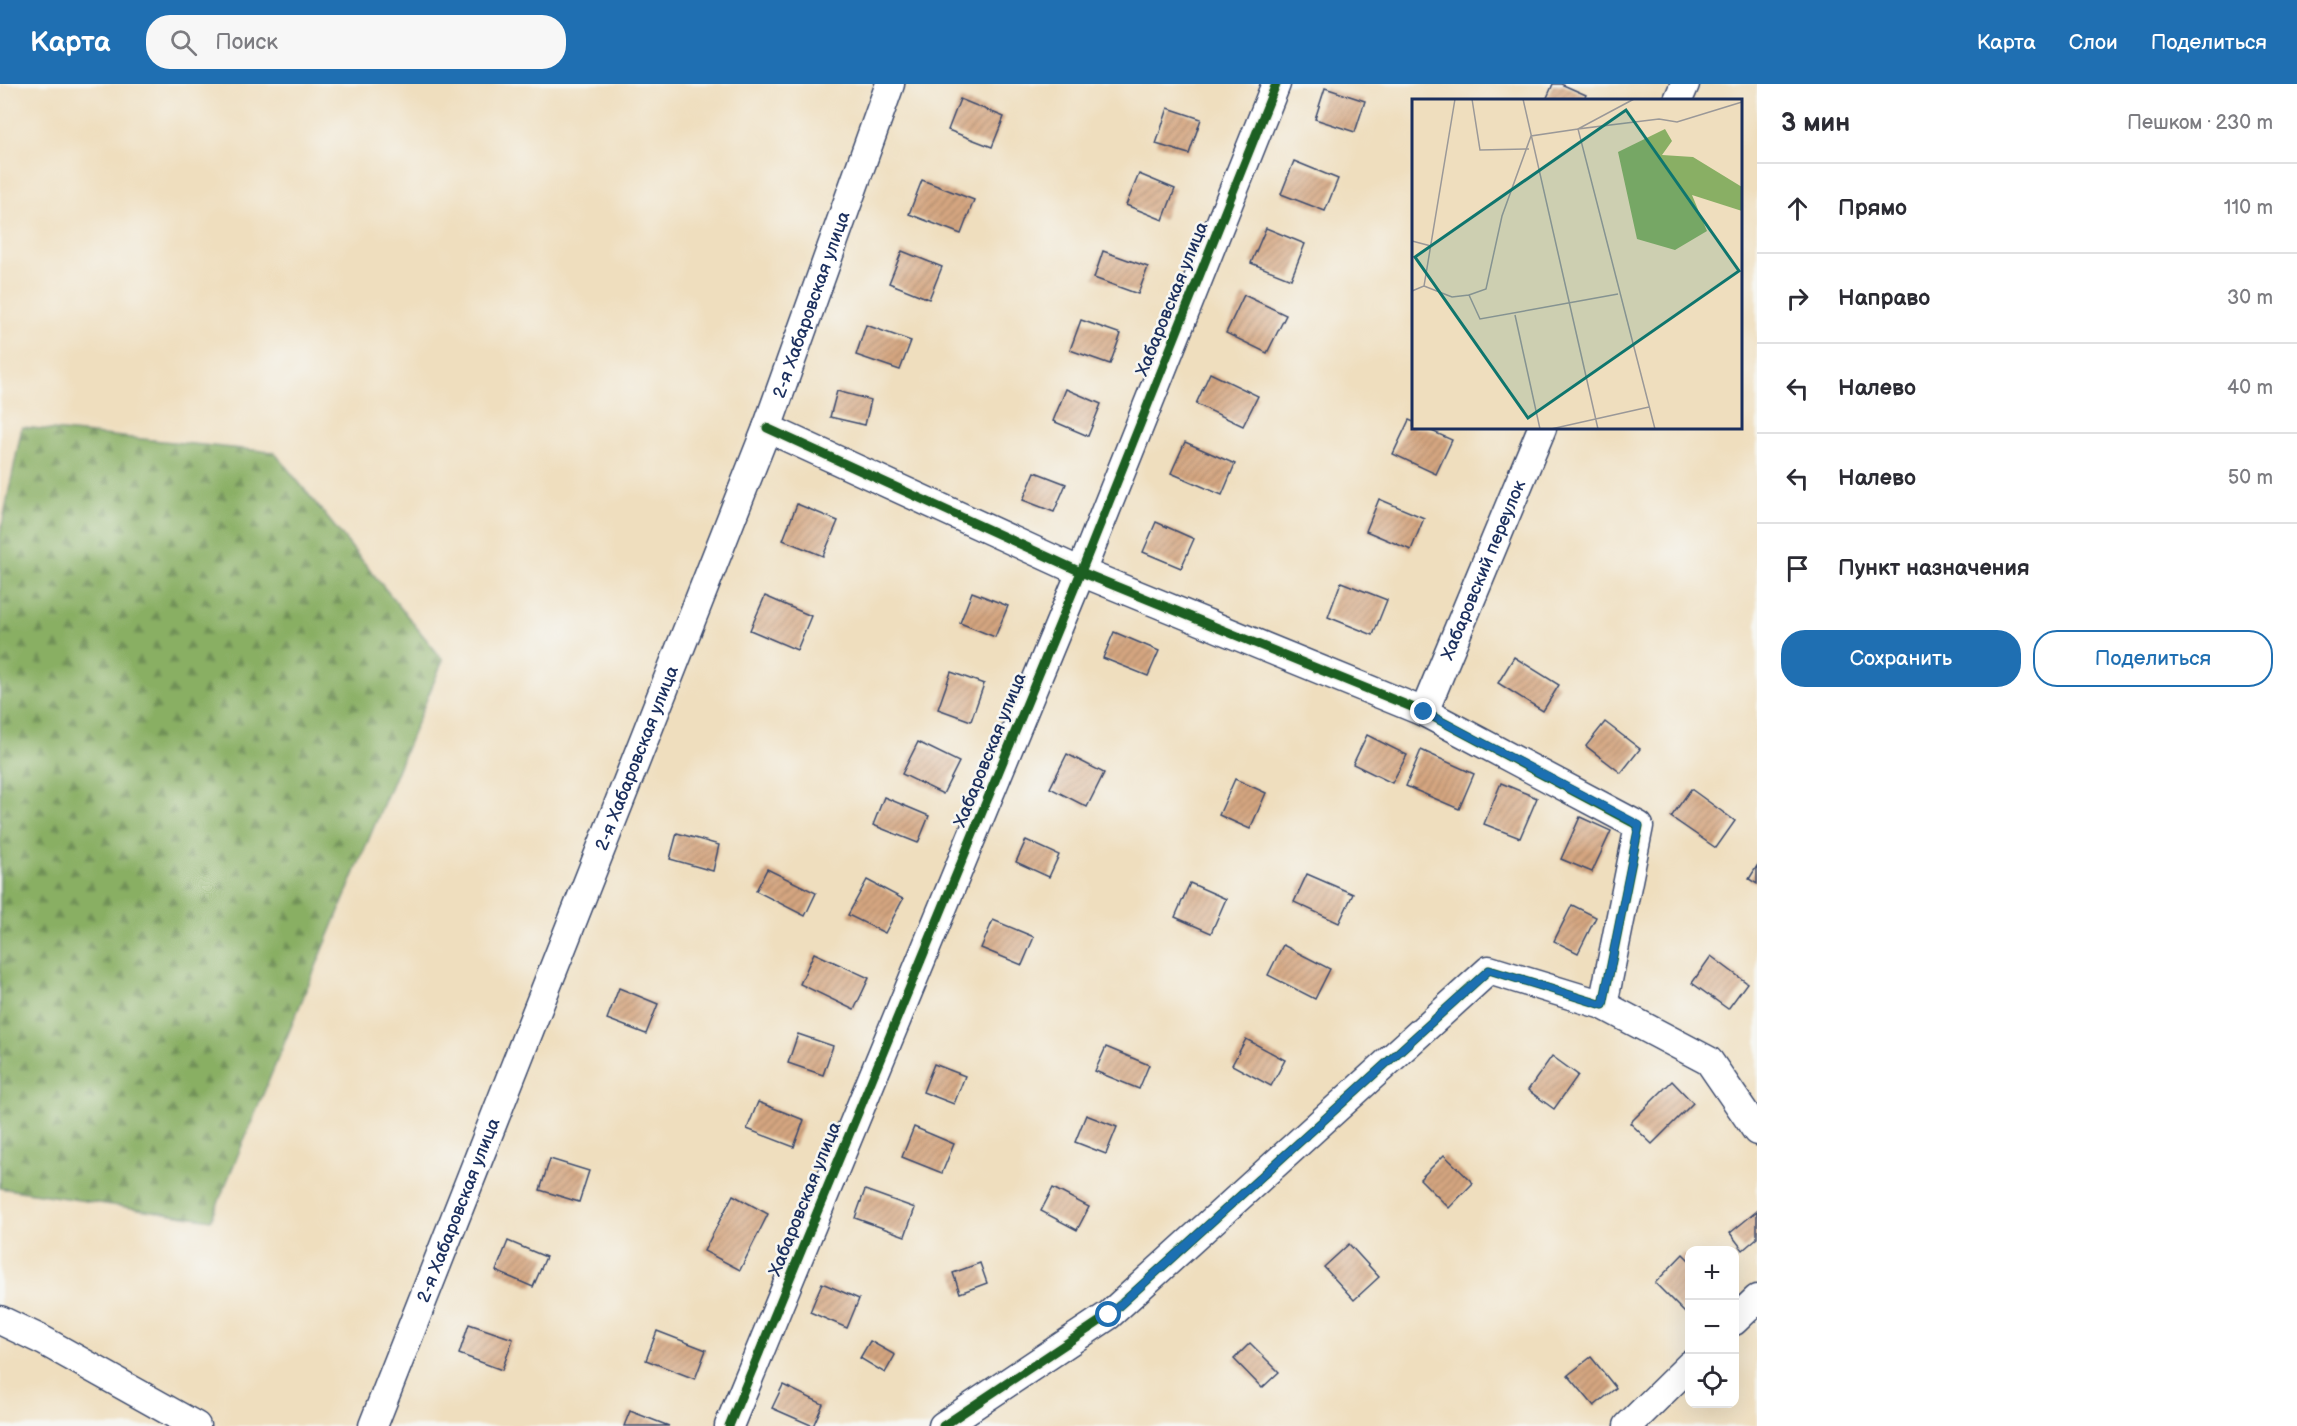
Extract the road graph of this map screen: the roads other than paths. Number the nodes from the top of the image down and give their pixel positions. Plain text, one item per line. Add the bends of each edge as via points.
1 (890, 84) edge
2 (1276, 84) edge
3 (1685, 84) edge
4 (1678, 99) edge
5 (767, 428) junction
6 (1542, 429) edge
7 (1081, 572) junction
8 (1424, 712) junction
9 (1603, 1005) junction
10 (1757, 1131) edge
11 (1757, 1299) edge
12 (1739, 1316) edge
13 (0, 1320) edge
14 (1685, 1369) edge
15 (196, 1426) edge
16 (373, 1426) edge
17 (729, 1426) edge
18 (943, 1426) edge
19 (1628, 1426) edge

1 - 5 street, 2-я Хабаровская улица
2 - 7 street, Хабаровская улица
3 - 4 street
5 - 7 street
5 - 16 street, 2-я Хабаровская улица
6 - 8 street, Хабаровский переулок
7 - 8 street
7 - 17 street, Хабаровская улица
8 - 9 street via 1639,825
9 - 10 street via 1709,1061
9 - 18 street via 1489,970 1109,1315
11 - 12 street
13 - 15 street
14 - 19 street

